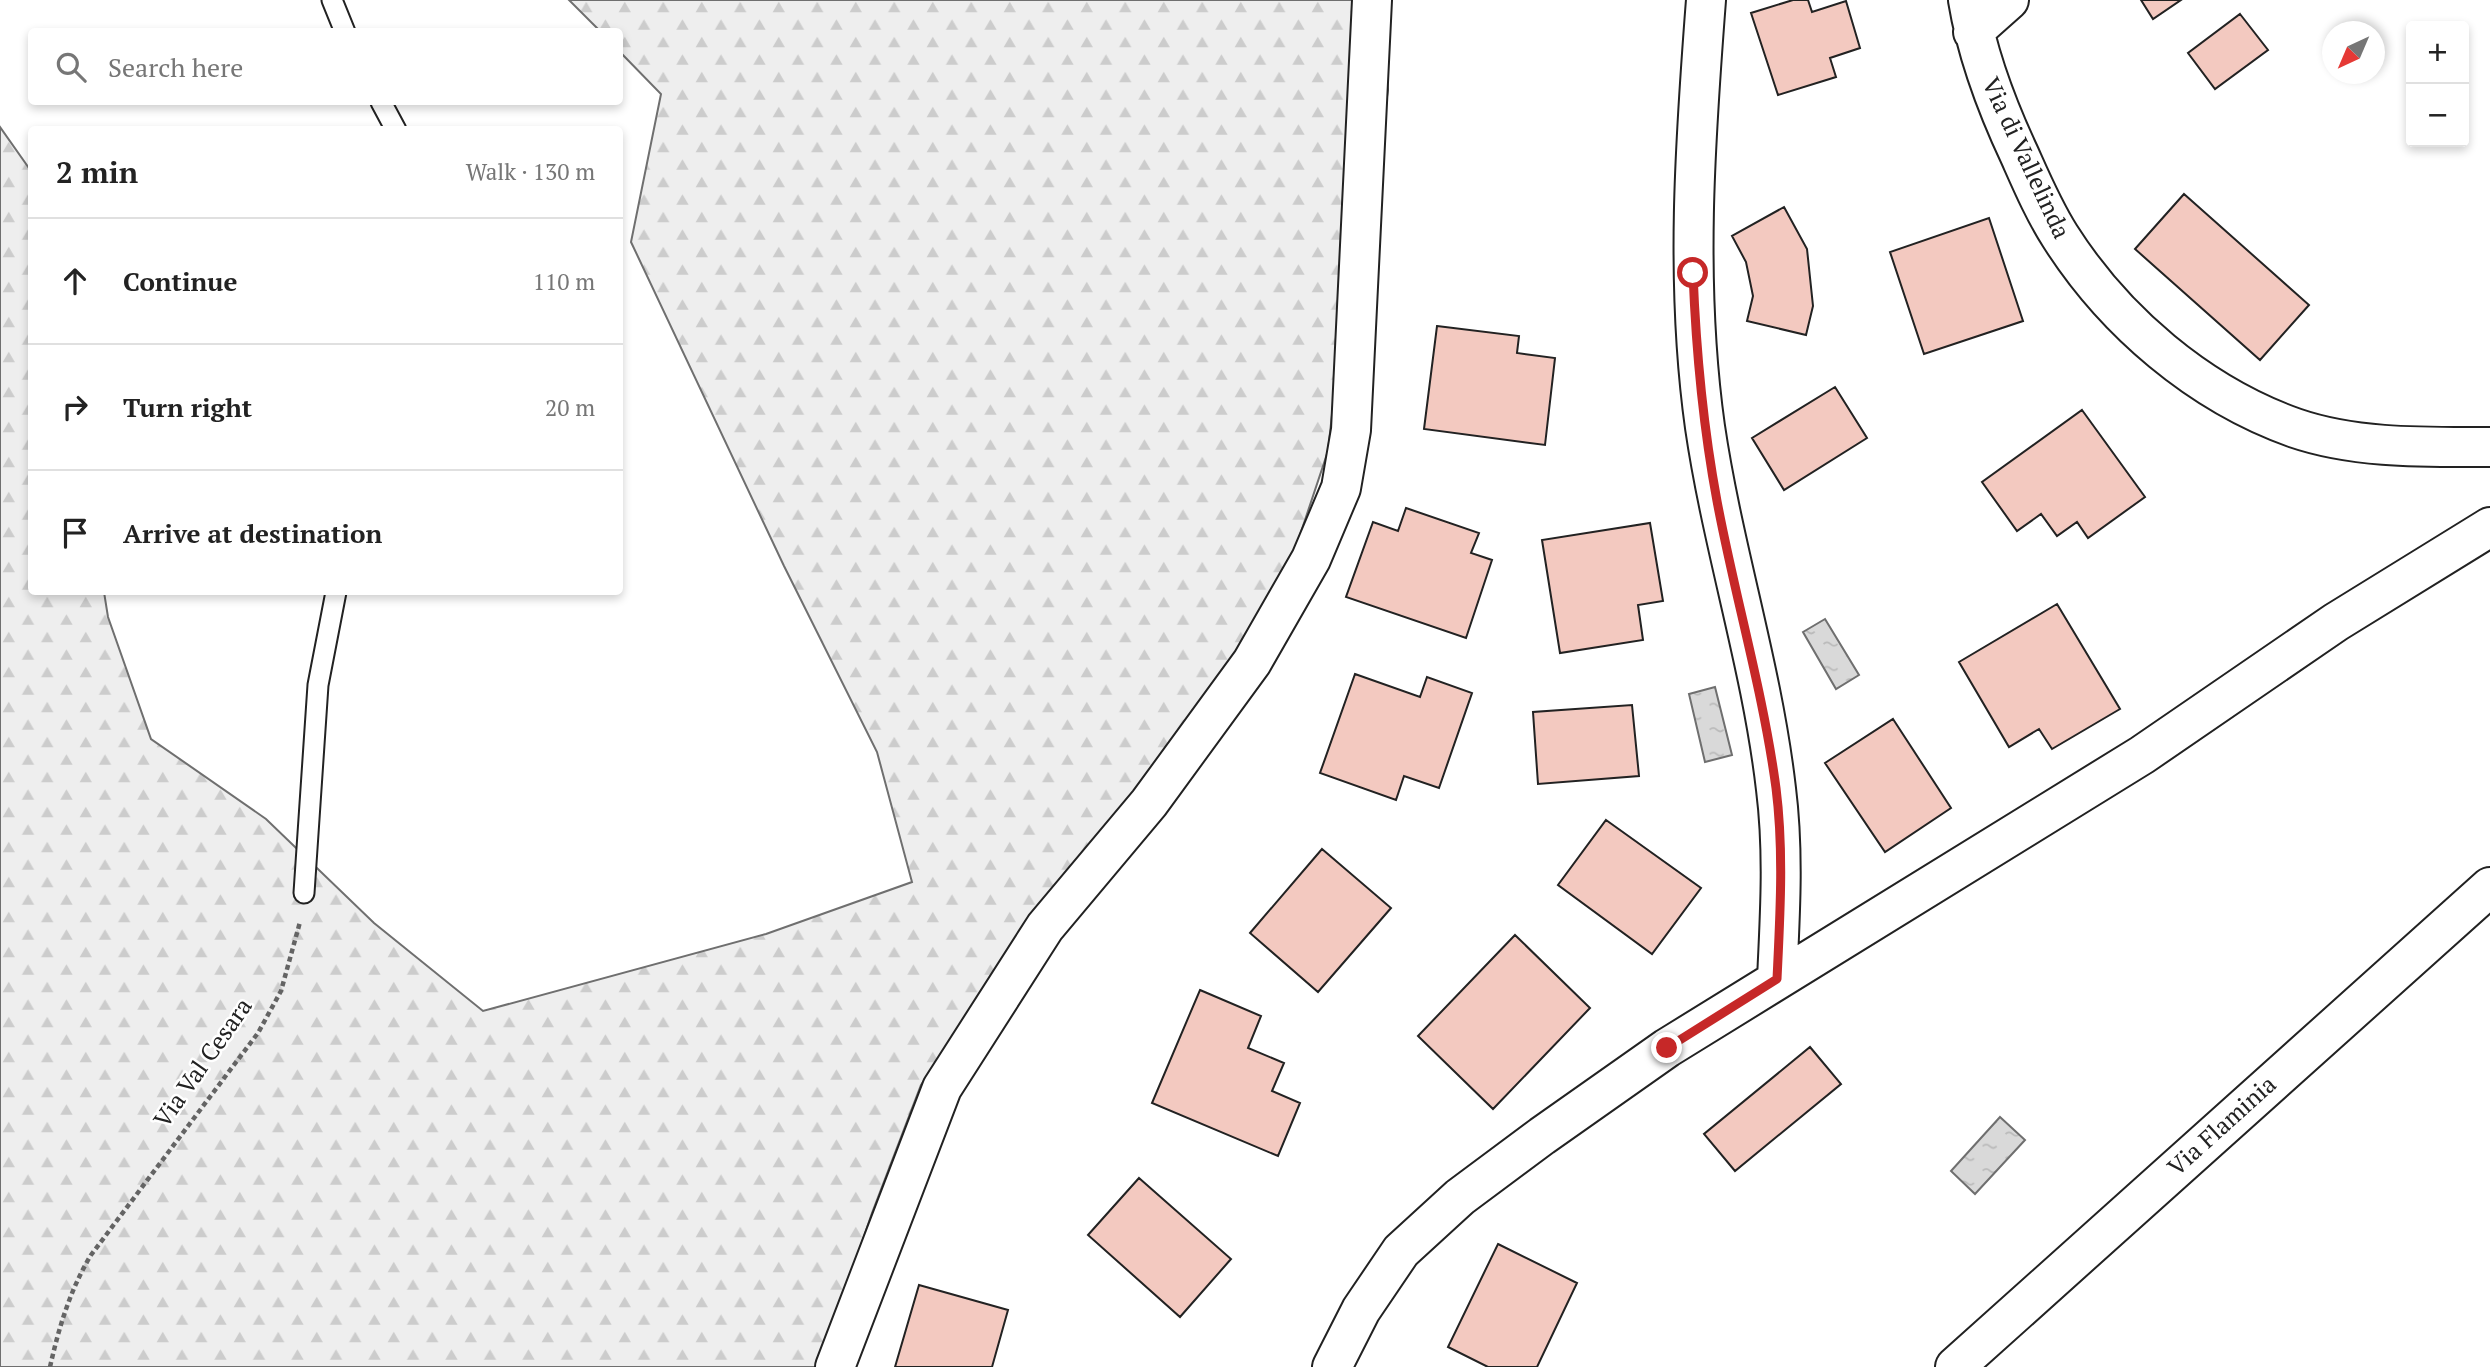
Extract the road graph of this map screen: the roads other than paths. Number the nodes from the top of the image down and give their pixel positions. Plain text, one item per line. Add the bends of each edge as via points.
1 (332, 0) edge
2 (1372, 0) edge
3 (1706, 0) edge
4 (2009, 0) edge
5 (1970, 16) edge
6 (343, 28) edge
7 (383, 105) edge
8 (394, 126) edge
9 (2490, 447) edge
10 (2490, 527) edge
11 (335, 595) edge
12 (2490, 887) edge
13 (304, 893) road end
14 (1777, 979) junction
15 (835, 1367) edge
16 (1332, 1367) edge
17 (1955, 1367) edge

1 - 6 lane
2 - 15 street via 1351,430 1341,488 1311,559 1252,662 1149,803 1045,927 942,1088
3 - 14 street via 1693,218 1695,320 1717,501 1776,790 1780,860
4 - 5 street
5 - 9 street, Via di Vallelinda via 1996,104 2058,234 2108,299 2176,362 2239,402 2306,431 2400,445
7 - 8 lane
10 - 14 street via 2336,622 2142,755
11 - 13 lane via 318,684
12 - 17 street, Via Flaminia
14 - 16 street via 1621,1080 1439,1214 1388,1268

